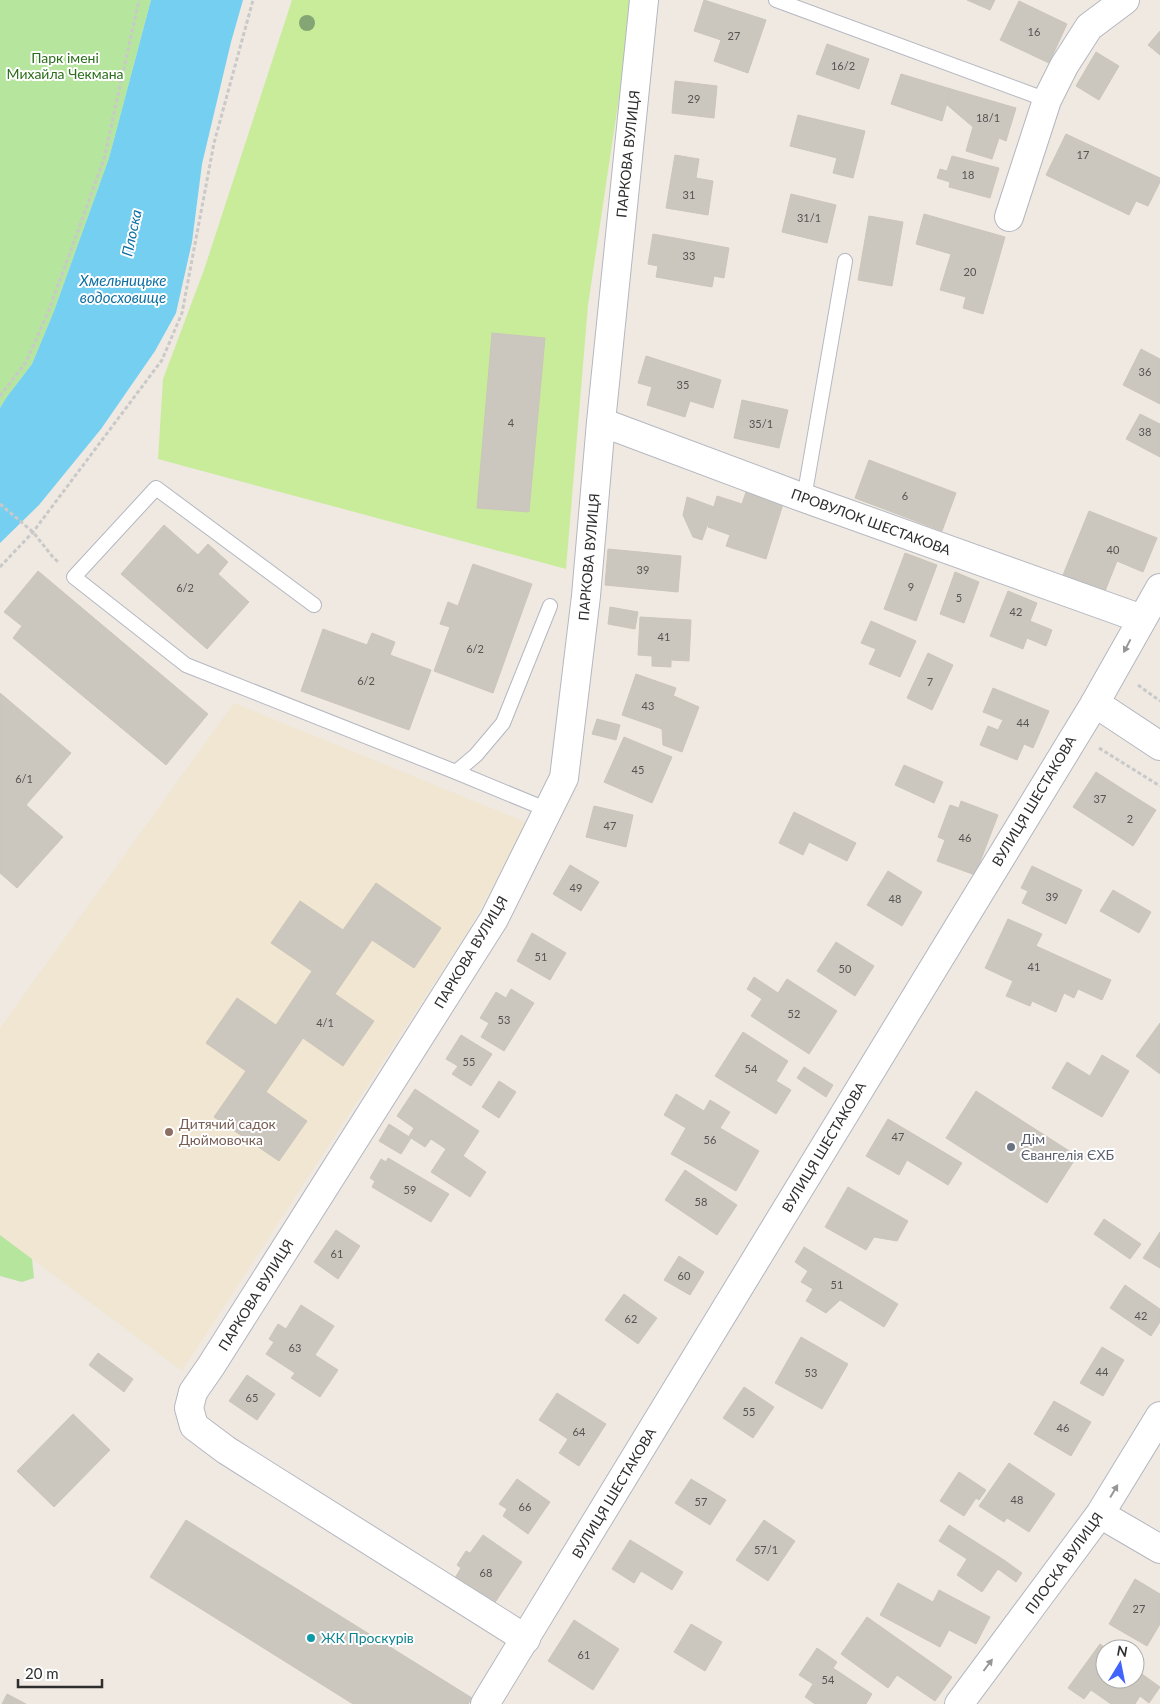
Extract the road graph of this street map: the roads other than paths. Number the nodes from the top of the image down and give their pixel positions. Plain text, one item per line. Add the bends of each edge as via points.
1 (644, 0) edge
2 (776, 0) edge
3 (1125, 0) edge
4 (1047, 100) junction
5 (1009, 217) dead end
6 (845, 260) dead end
7 (601, 422) junction
8 (804, 498) junction
9 (1160, 588) edge
10 (314, 605) dead end
11 (550, 606) dead end
12 (1142, 619) junction
13 (1095, 703) junction
14 (1160, 746) edge
15 (456, 772) junction
16 (548, 810) junction
17 (1160, 1416) edge
18 (1100, 1514) junction
19 (1160, 1549) edge
20 (526, 1639) junction
21 (485, 1704) edge
22 (959, 1704) edge

1 - 7 street, ПАРКОВА ВУЛИЦЯ
2 - 4 lane
3 - 4 street via 1089,27
4 - 5 street
6 - 8 lane
7 - 8 street, ПРОВУЛОК ШЕСТАКОВА
7 - 16 street, ПАРКОВА ВУЛИЦЯ via 586,596 564,778
8 - 12 street, ПРОВУЛОК ШЕСТАКОВА
9 - 12 street, ВУЛИЦЯ ШЕСТАКОВА
10 - 15 lane via 156,488 74,577 186,666
11 - 15 lane via 503,723 476,755
12 -> 13 street, ВУЛИЦЯ ШЕСТАКОВА
13 - 14 street
13 - 20 street, ВУЛИЦЯ ШЕСТАКОВА
15 - 16 lane
16 - 20 street, ПАРКОВА ВУЛИЦЯ via 494,919 193,1392 188,1408 194,1426 226,1450
18 -> 17 street, ПЛОСКА ВУЛИЦЯ
18 - 19 street
22 -> 18 street, ПЛОСКА ВУЛИЦЯ
20 - 21 street, ВУЛИЦЯ ШЕСТАКОВА

